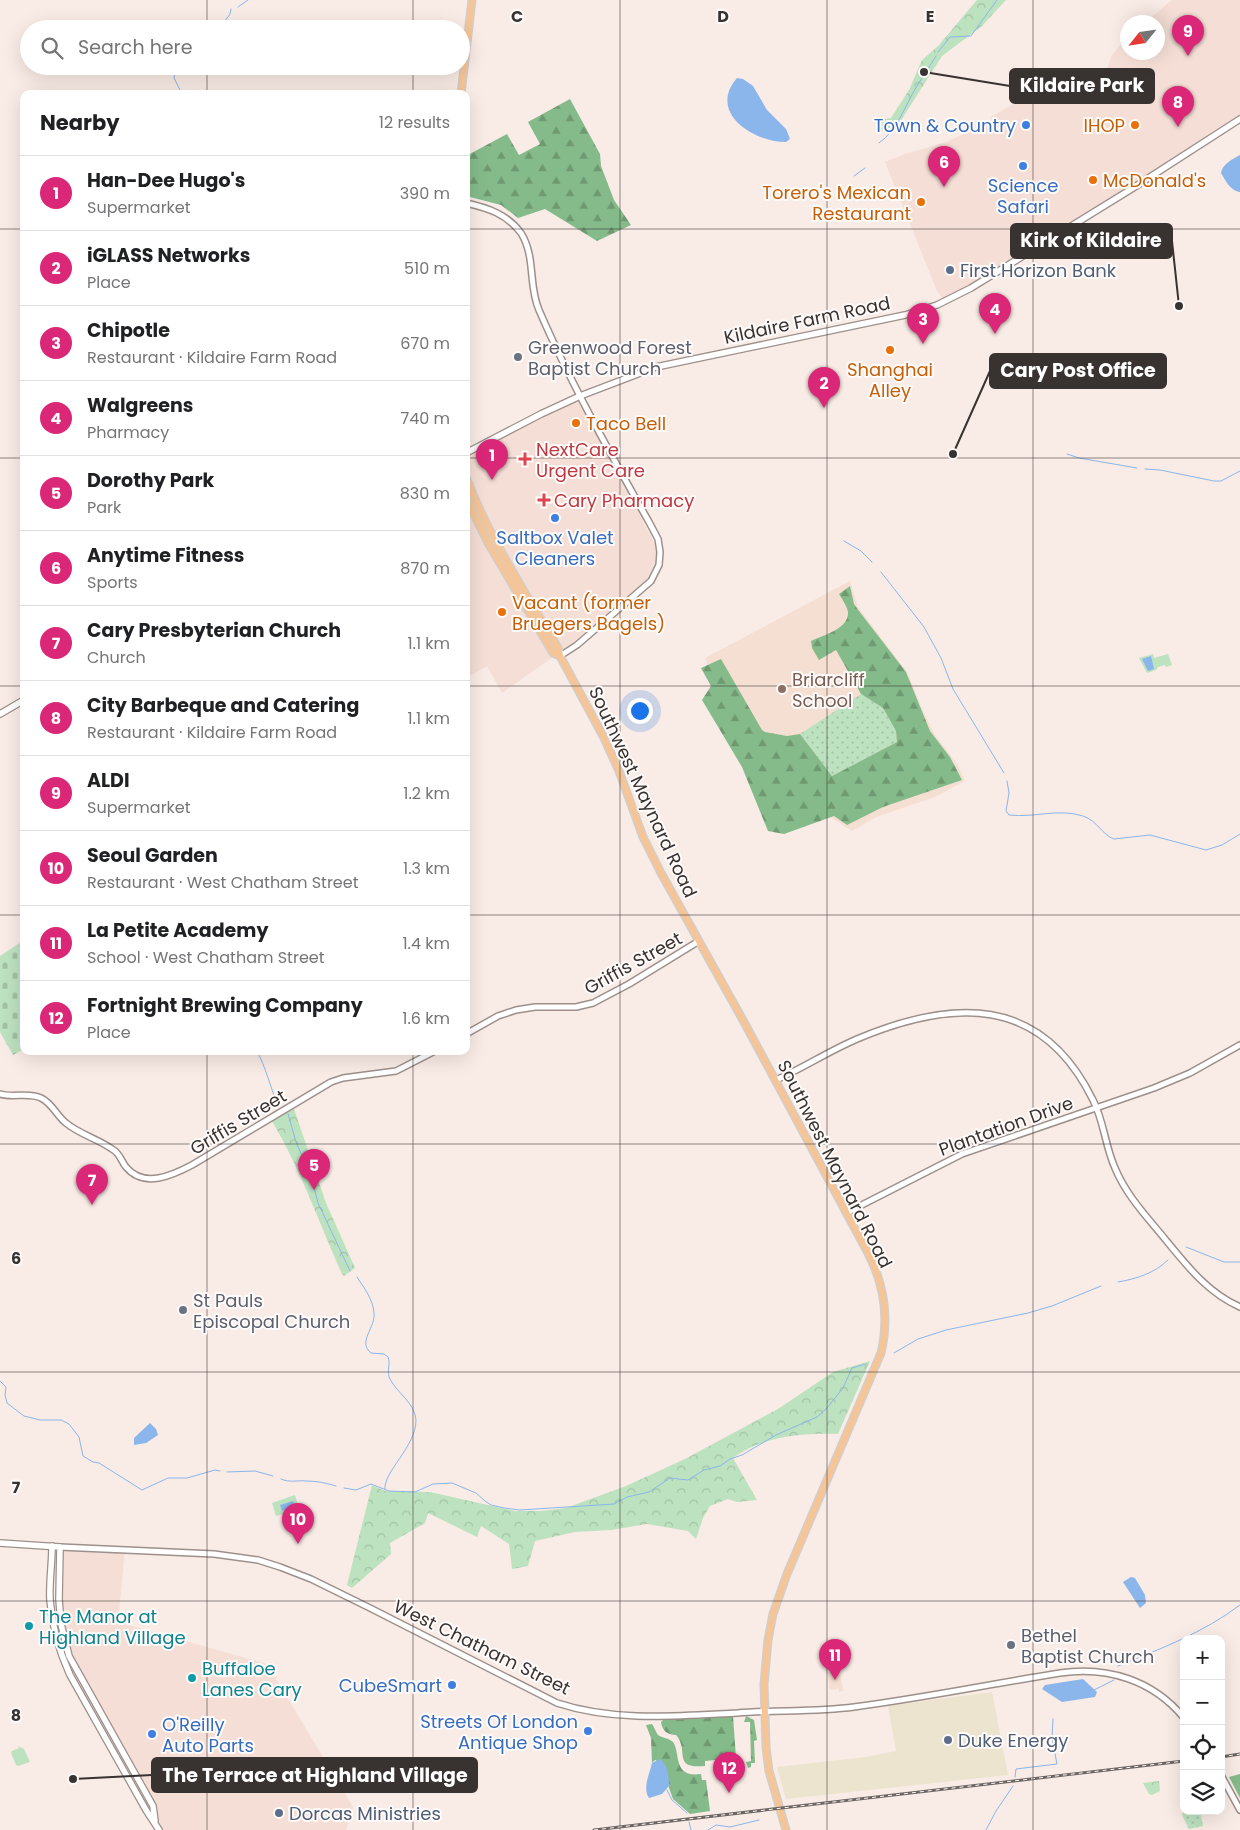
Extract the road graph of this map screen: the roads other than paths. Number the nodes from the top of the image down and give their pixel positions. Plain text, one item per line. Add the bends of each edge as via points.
1 (472, 0) edge
2 (470, 20) edge
3 (463, 75) edge
4 (461, 90) edge
5 (1240, 119) edge
6 (470, 204) edge
7 (580, 396) junction
8 (470, 451) edge
9 (470, 487) edge
10 (470, 506) edge
11 (488, 543) junction
12 (516, 576) junction
13 (560, 656) junction
14 (20, 702) edge
15 (0, 714) edge
16 (699, 941) junction
17 (470, 1032) edge
18 (1240, 1045) edge
19 (427, 1055) edge
20 (776, 1080) junction
21 (0, 1094) edge
22 (1096, 1107) junction
23 (846, 1213) junction
24 (1240, 1307) edge
25 (0, 1543) edge
26 (52, 1546) junction
27 (60, 1547) junction
28 (764, 1711) junction
29 (1180, 1714) edge
30 (1225, 1782) edge
31 (1240, 1810) edge
32 (155, 1821) junction
33 (159, 1830) edge
34 (786, 1830) edge

1 - 2 main road
3 - 4 main road
5 - 7 main road, Kildaire Farm Road via 988,278 937,305 905,315 662,365
6 - 7 street via 501,214 522,235 530,256 538,307
7 - 8 main road, Kildaire Farm Road
7 - 13 street via 657,538 660,558 647,586
9 - 12 main road, Southwest Maynard Road
10 - 11 main road, Southwest Maynard Road
11 - 12 main road via 493,545
11 - 13 main road, Southwest Maynard Road via 552,652
12 - 13 main road, Southwest Maynard Road
13 - 16 main road, Southwest Maynard Road via 619,771 643,837
14 - 15 main road
16 - 17 street, Griffis Street via 593,1003 576,1008 535,1007 510,1011
16 - 20 main road, Southwest Maynard Road
18 - 22 street, Plantation Drive via 1190,1073
19 - 21 street, Griffis Street via 396,1071 331,1082 164,1178 135,1175 116,1151 65,1123 40,1098
20 - 22 street via 850,1042 884,1029 921,1018 975,1012 1018,1022 1046,1040 1077,1072
20 - 23 main road, Southwest Maynard Road
22 - 23 street, Plantation Drive via 962,1154
22 - 24 street via 1115,1168 1137,1205 1201,1281
23 - 28 main road, Southwest Maynard Road via 875,1268 885,1315 884,1339 773,1614 764,1666
25 - 26 main road, West Chatham Street
26 - 27 main road, West Chatham Street
26 - 32 main road via 50,1599 61,1654
27 - 28 street, West Chatham Street via 214,1554 280,1566 532,1691 578,1710 628,1716
27 - 32 main road via 59,1600 69,1656 153,1806
28 - 29 street, West Chatham Street via 855,1707 1087,1670 1142,1684
28 - 34 main road, Southwest Maynard Road via 769,1771
30 - 31 street
32 - 33 main road

